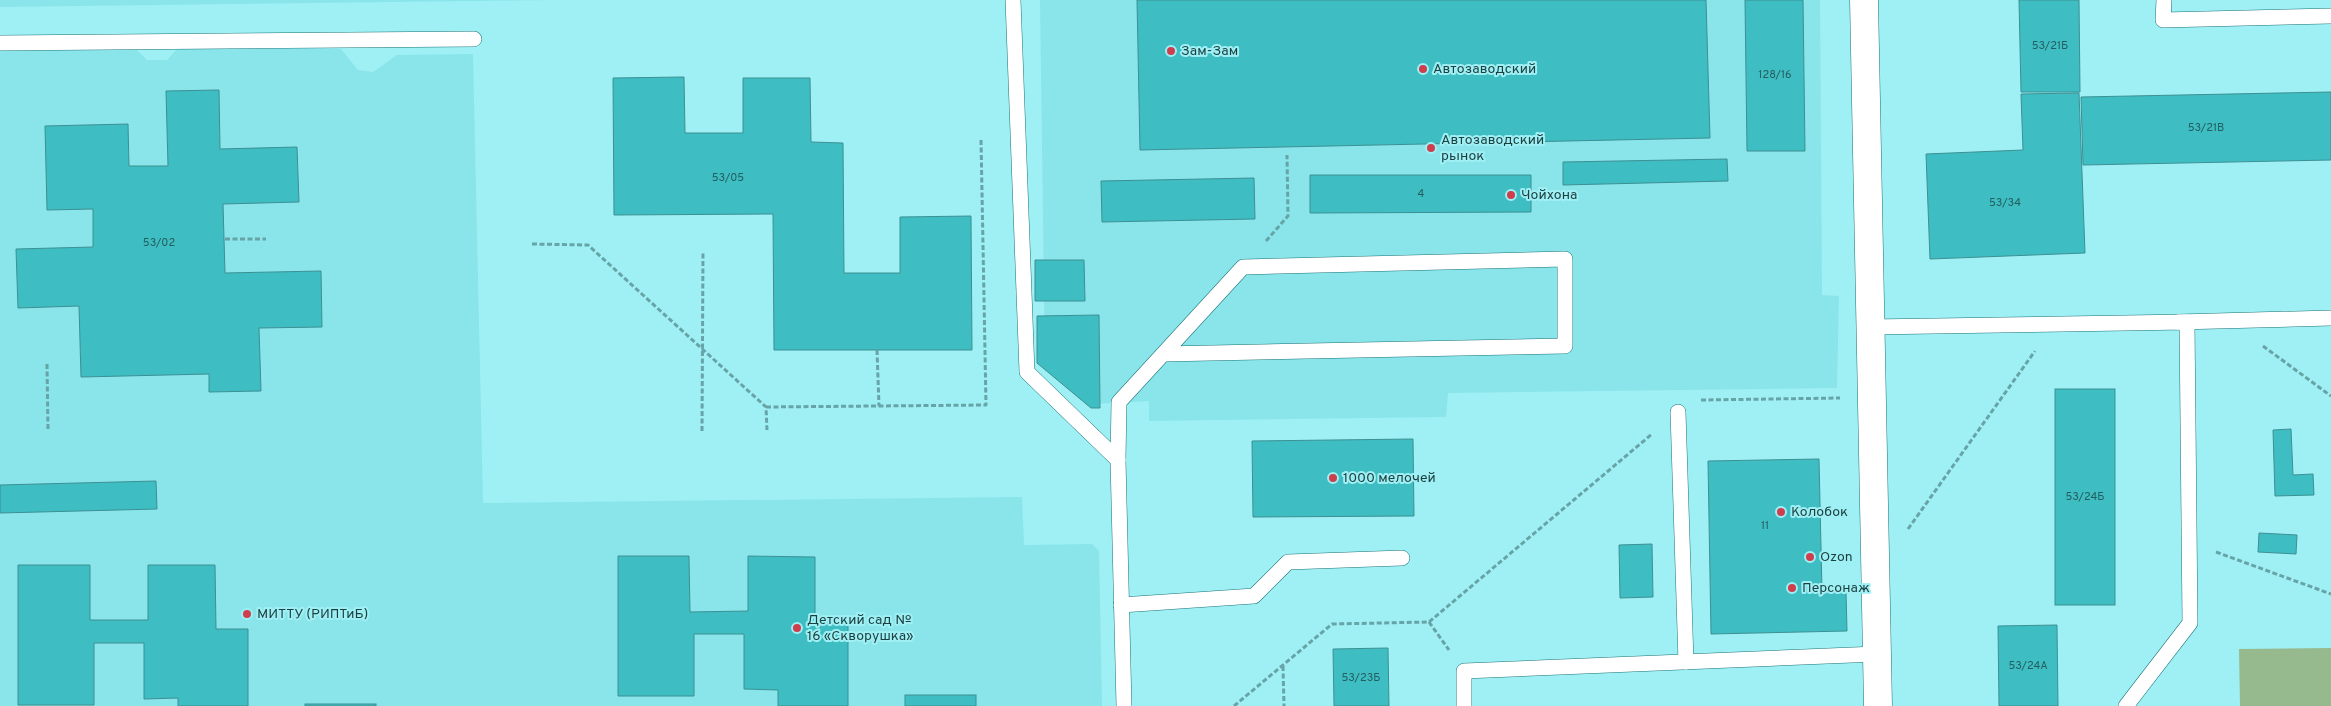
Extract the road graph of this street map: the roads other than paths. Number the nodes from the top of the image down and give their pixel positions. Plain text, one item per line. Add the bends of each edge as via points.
1 (1013, 0) edge
2 (1864, 0) edge
3 (2164, 0) edge
4 (2331, 16) edge
5 (474, 39) dead end
6 (0, 42) edge
7 (2331, 318) edge
8 (2138, 322) dead end
9 (2187, 322) junction
10 (1870, 327) junction
11 (1163, 354) junction
12 (1678, 412) road end
13 (1118, 460) junction
14 (1402, 558) dead end
15 (1121, 604) junction
16 (1877, 654) junction
17 (1686, 662) junction
18 (1124, 706) edge
19 (1464, 706) edge
20 (1878, 706) edge
21 (2126, 706) edge

1 - 13 lane via 1007,49 1027,372
2 - 10 street
3 - 4 lane via 2163,20
5 - 6 lane
7 - 9 lane
8 - 9 lane
9 - 10 lane
9 - 21 lane via 2190,623
10 - 16 street
11 - 11 lane via 1243,267 1565,259 1565,346
11 - 13 lane via 1119,402
12 - 17 lane
13 - 15 lane
14 - 15 lane via 1288,562 1254,596
15 - 18 lane
16 - 17 lane
16 - 20 street
17 - 19 lane via 1464,671

